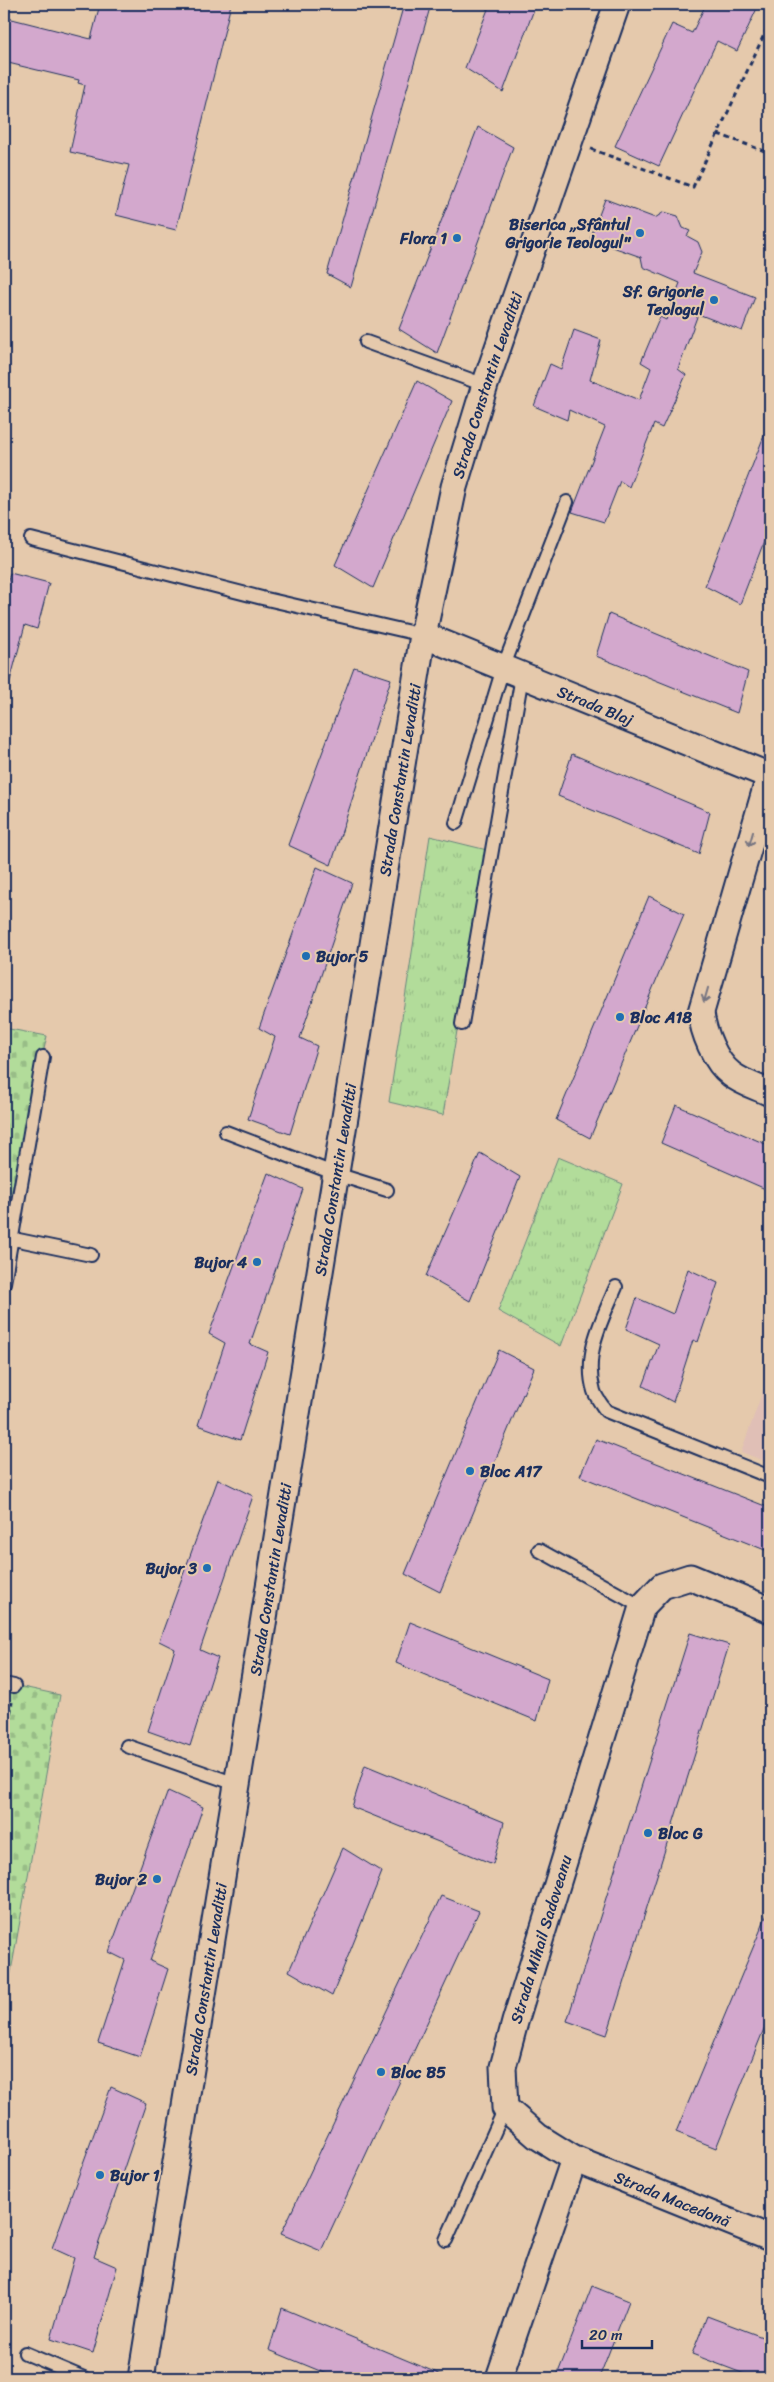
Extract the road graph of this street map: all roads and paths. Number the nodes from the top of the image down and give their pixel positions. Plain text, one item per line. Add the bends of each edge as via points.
1 (617, 4) edge
2 (770, 22) edge
3 (718, 134) junction
4 (569, 141) junction
5 (770, 153) edge
6 (366, 342) dead end
7 (485, 385) junction
8 (567, 502) dead end
9 (31, 539) dead end
10 (422, 635) junction
11 (513, 672) junction
12 (770, 775) edge
13 (456, 823) dead end
14 (462, 1024) dead end
15 (43, 1057) dead end
16 (770, 1093) edge
17 (226, 1132) dead end
18 (336, 1174) junction
19 (387, 1190) dead end
20 (8, 1238) edge
21 (91, 1255) dead end
22 (4, 1283) edge
23 (616, 1287) dead end
24 (770, 1477) edge
25 (539, 1550) dead end
26 (642, 1607) junction
27 (770, 1610) edge
28 (9, 1685) edge
29 (127, 1746) dead end
30 (4, 1758) edge
31 (236, 1784) junction
32 (505, 2108) junction
33 (574, 2160) junction
34 (770, 2238) edge
35 (446, 2240) dead end
36 (25, 2353) dead end
37 (84, 2378) edge
38 (141, 2378) edge
39 (499, 2378) edge

1 - 4 street, Strada Constantin Levaditti
2 - 3 path
3 - 4 path via 693,187
3 - 5 path
4 - 7 street, Strada Constantin Levaditti
6 - 7 lane
7 - 10 street, Strada Constantin Levaditti via 454,487
8 - 11 lane
9 - 10 lane
10 - 11 street, Strada Blaj
10 - 18 street, Strada Constantin Levaditti
11 - 12 street, Strada Blaj
11 - 13 lane
11 - 14 lane
12 -> 16 street, Strada Blaj via 701,1012 703,1030 730,1074
15 - 20 lane
17 - 18 lane
18 - 19 lane
18 - 31 street, Strada Constantin Levaditti
20 - 21 lane
20 - 22 lane
23 - 24 lane via 594,1338 594,1392 606,1411
25 - 26 lane
26 - 27 street, Strada Mihail Sadoveanu via 662,1586 690,1577
26 - 32 street, Strada Mihail Sadoveanu via 515,2022 503,2067
28 - 30 path
29 - 31 lane
31 - 38 street, Strada Constantin Levaditti
32 - 33 street via 536,2136
32 - 35 lane
33 - 34 street, Strada Macedonă
33 - 39 street
36 - 37 lane

